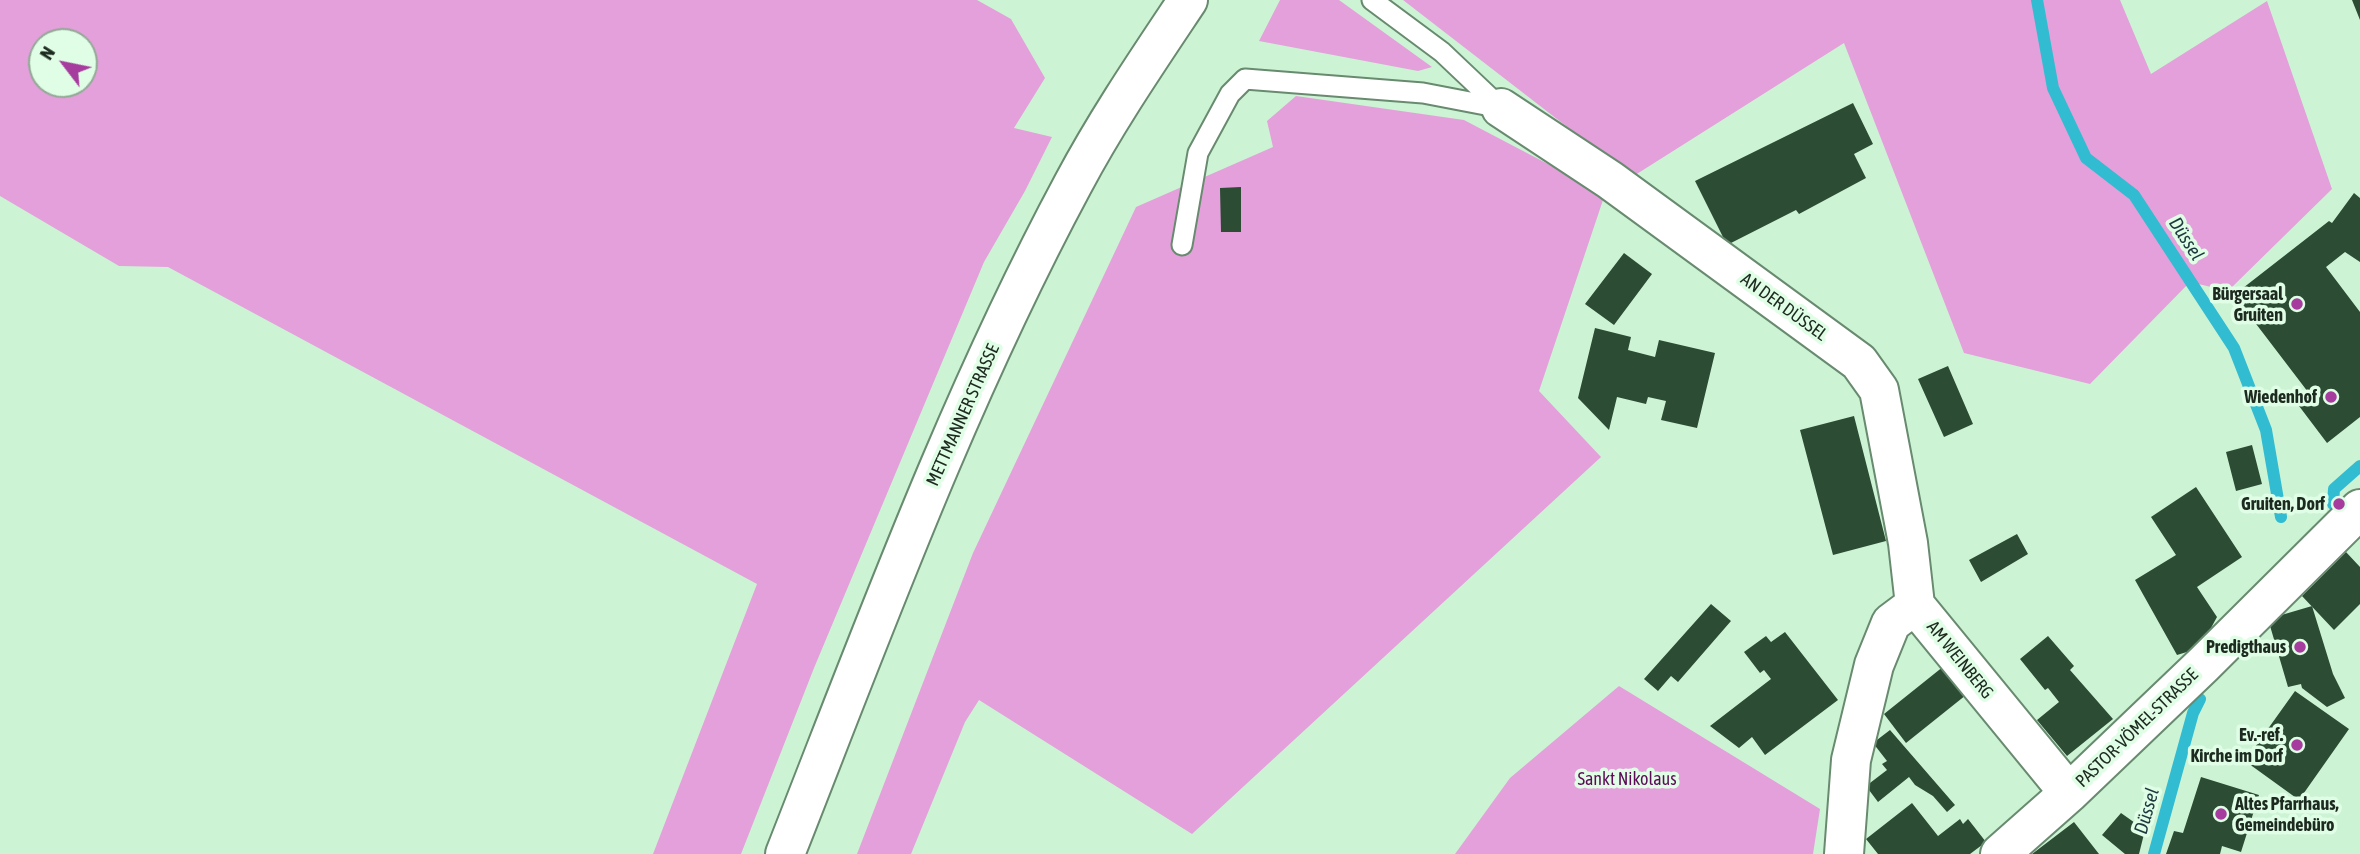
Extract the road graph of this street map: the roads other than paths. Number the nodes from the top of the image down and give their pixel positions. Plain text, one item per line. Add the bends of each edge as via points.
1 (1188, 0) edge
2 (1372, 0) edge
3 (1501, 108) junction
4 (1182, 245) dead end
5 (2357, 517) edge
6 (1915, 605) junction
7 (2069, 793) junction
8 (785, 854) edge
9 (1844, 854) edge
10 (2000, 854) edge

1 - 8 street, METTMANNER STRASSE via 1073,184 983,366 891,583
2 - 3 lane, AN DER DÜSSEL via 1442,52
3 - 4 lane, AN DER DÜSSEL via 1423,93 1245,79 1230,94 1198,153
3 - 6 street, AN DER DÜSSEL via 1611,180 1859,362 1879,390
5 - 7 street, PASTOR-VÖMEL-STRASSE
6 - 7 street, AM WEINBERG
6 - 9 street, AM WEINBERG via 1891,623 1874,665 1851,760
7 - 10 street, PASTOR-VÖMEL-STRASSE

